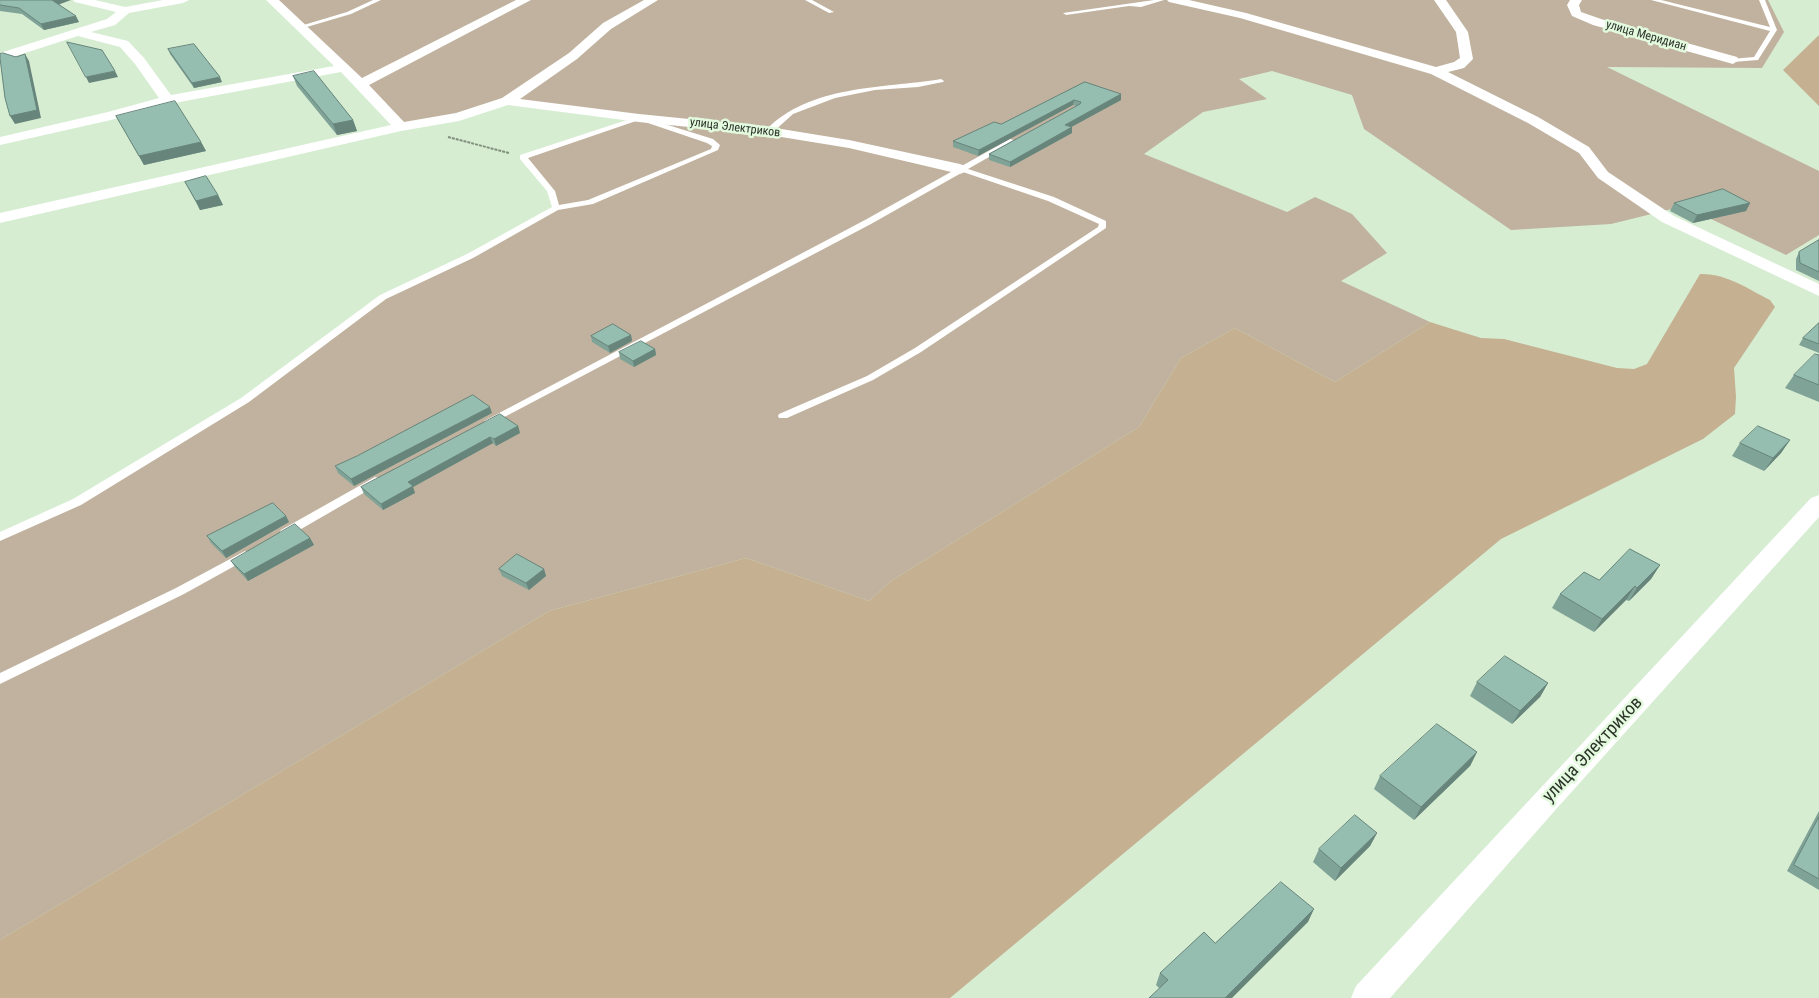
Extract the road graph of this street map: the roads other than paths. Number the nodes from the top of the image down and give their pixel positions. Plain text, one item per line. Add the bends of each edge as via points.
1 (79, 0) edge
2 (184, 0) edge
3 (272, 0) edge
4 (378, 0) edge
5 (525, 0) edge
6 (652, 0) edge
7 (808, 0) edge
8 (1160, 0) edge
9 (1173, 0) edge
10 (1440, 0) edge
11 (1576, 0) edge
12 (1654, 0) edge
13 (1762, 0) edge
14 (125, 10) junction
15 (830, 12) dead end
16 (1066, 13) dead end
17 (300, 27) junction
18 (1774, 30) junction
19 (79, 33) junction
20 (0, 57) edge
21 (1732, 60) joint
22 (343, 68) junction
23 (1436, 71) junction
24 (941, 81) dead end
25 (361, 84) junction
26 (167, 100) junction
27 (507, 101) junction
28 (639, 118) junction
29 (401, 127) junction
30 (769, 131) junction
31 (1026, 134) edge
32 (0, 141) edge
33 (960, 169) junction
34 (556, 208) junction
35 (0, 218) edge
36 (1819, 291) edge
37 (783, 416) dead end
38 (480, 426) edge
39 (384, 476) edge
40 (1819, 503) edge
41 (0, 537) edge
42 (274, 539) edge
43 (257, 548) edge
44 (0, 679) edge
45 (1368, 998) edge

1 - 14 street
2 - 14 street
3 - 17 street
4 - 17 lane
5 - 25 street
6 - 27 street via 607,26 573,56
7 - 15 lane
8 - 16 lane
9 - 23 street via 1242,15
10 - 23 street via 1462,32 1467,59 1459,65
11 - 21 street, улица Меридиан via 1573,5 1576,14
12 - 18 lane
13 - 18 lane
14 - 19 street via 111,22
17 - 22 street
18 - 21 lane via 1756,59
19 - 20 street
19 - 26 street via 124,44
22 - 25 street
22 - 26 street
23 - 36 street via 1584,150 1603,175 1668,219
24 - 30 lane via 833,96 791,113
25 - 29 street
26 - 32 street
27 - 28 street, улица Электриков
27 - 29 street via 459,117
28 - 30 street, улица Электриков
28 - 34 lane via 523,157 551,190
28 - 34 lane via 716,145 714,150 590,202
29 - 35 street
30 - 33 street, улица Электриков via 849,144
31 - 33 lane
33 - 37 lane via 1085,213 1103,223 1102,228 918,350 870,378
33 - 38 lane via 860,226
34 - 41 lane via 470,256 383,297 245,400 77,502
39 - 42 lane
40 - 45 street, улица Электриков
43 - 44 lane via 180,592

